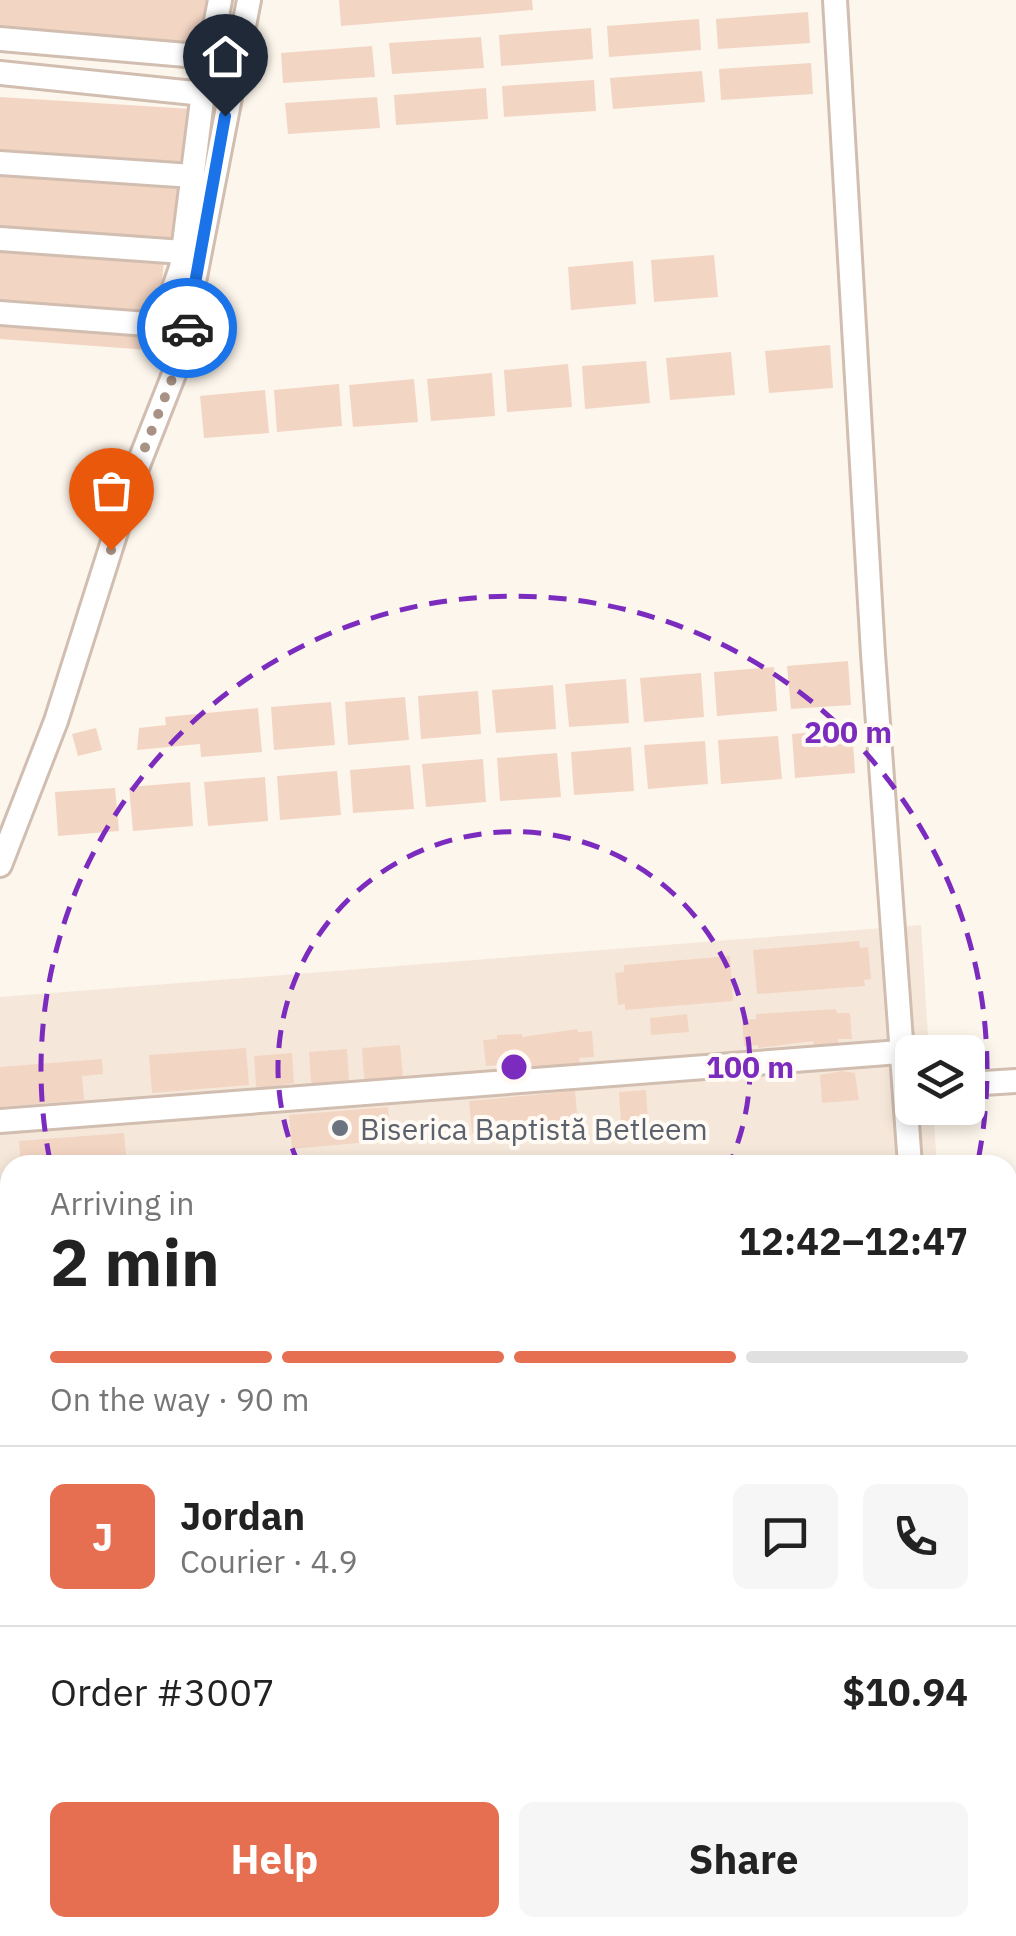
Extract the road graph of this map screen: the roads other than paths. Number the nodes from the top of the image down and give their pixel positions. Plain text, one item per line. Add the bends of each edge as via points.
1 (220, 0) edge
2 (249, 0) edge
3 (835, 0) edge
4 (0, 39) edge
5 (209, 57) junction
6 (0, 73) edge
7 (204, 84) junction
8 (0, 163) edge
9 (192, 176) junction
10 (0, 239) edge
11 (183, 252) junction
12 (0, 313) edge
13 (0, 865) edge
14 (899, 1035) edge
15 (895, 1052) edge
16 (1016, 1081) edge
17 (985, 1083) edge
18 (0, 1121) edge
19 (909, 1125) edge
20 (910, 1155) edge

1 - 5 street
2 - 13 street via 178,364
3 - 14 street
4 - 5 street
5 - 7 street
6 - 7 street via 194,93
7 - 9 street
8 - 9 street
9 - 11 street
10 - 11 street
11 - 12 street via 161,325
15 - 18 street
16 - 17 street
19 - 20 street

